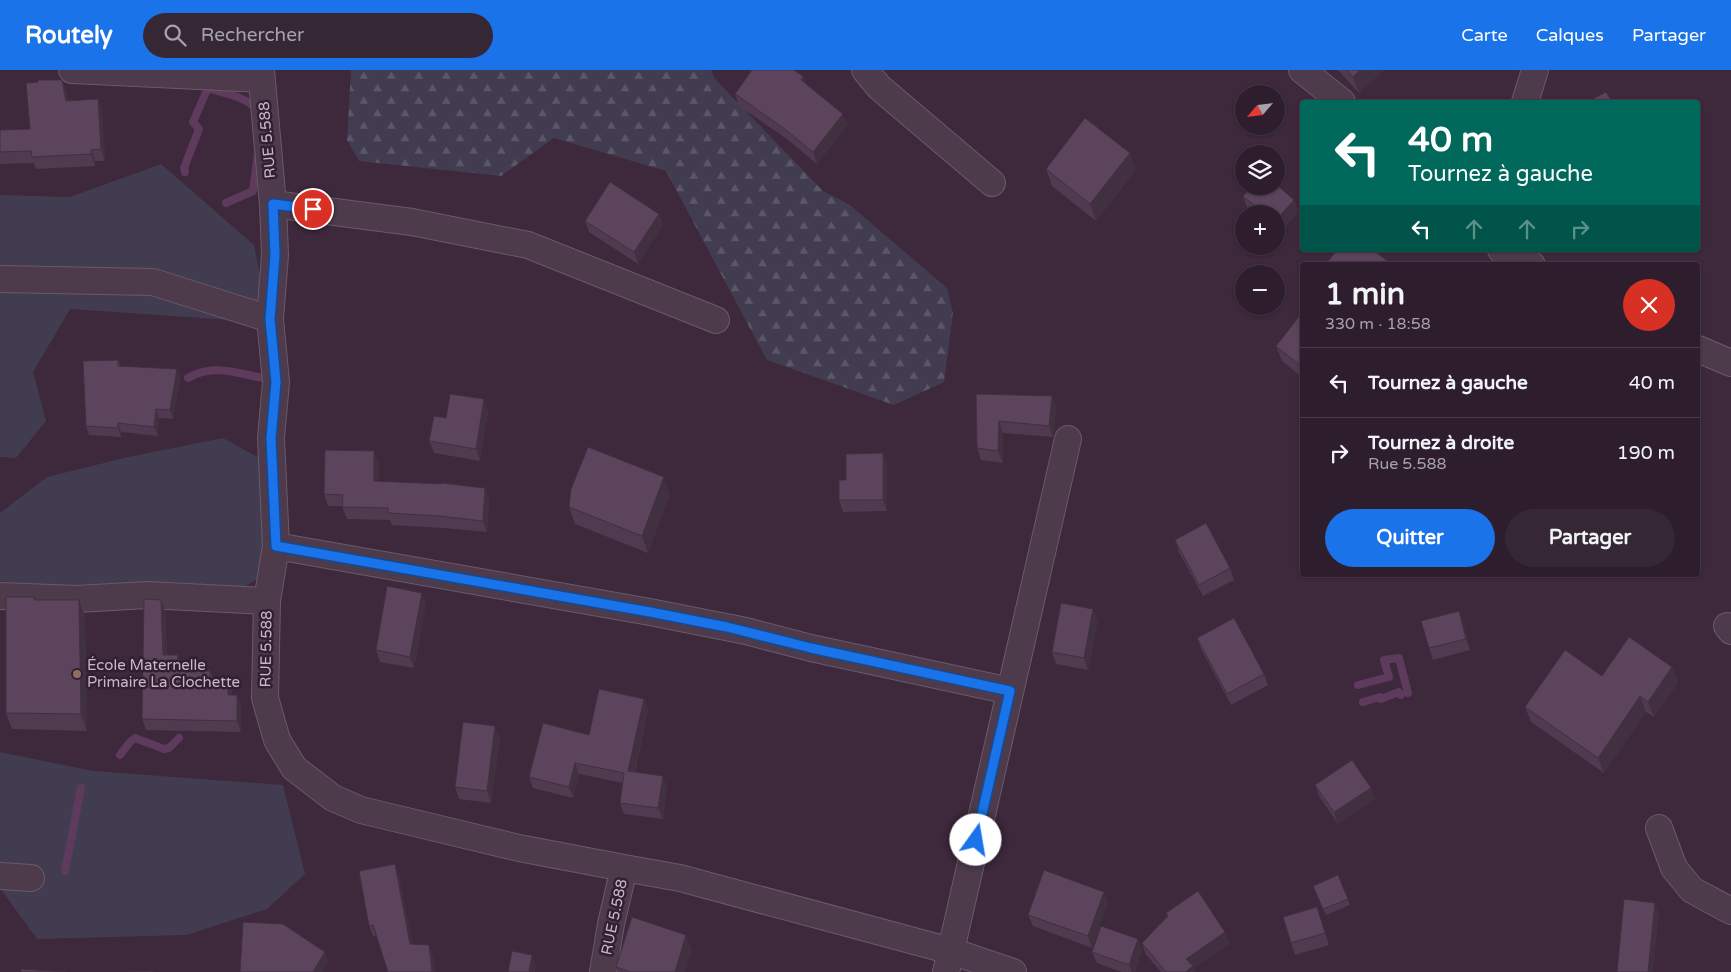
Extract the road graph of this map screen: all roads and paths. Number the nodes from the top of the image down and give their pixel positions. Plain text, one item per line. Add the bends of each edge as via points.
1 (72, 70) edge
2 (865, 70) edge
3 (1302, 70) edge
4 (1535, 70) edge
5 (261, 74) edge
6 (1340, 100) edge
7 (1526, 100) edge
8 (992, 184) dead end
9 (273, 204) junction
10 (1505, 252) edge
11 (1526, 262) edge
12 (0, 279) edge
13 (270, 319) junction
14 (716, 320) dead end
15 (1700, 350) edge
16 (1731, 363) edge
17 (1068, 439) dead end
18 (276, 546) junction
19 (0, 596) edge
20 (267, 601) junction
21 (1010, 691) junction
22 (1659, 828) dead end
23 (624, 868) junction
24 (0, 876) edge
25 (31, 878) dead end
26 (1731, 911) edge
27 (949, 962) edge
28 (603, 972) edge
29 (1013, 972) edge

1 - 5 street
2 - 8 street via 879,87
3 - 6 street
4 - 7 street
5 - 9 street, RUE 5.588
9 - 13 street, RUE 5.588 via 275,255
9 - 14 street via 412,222 528,245
10 - 11 street
12 - 13 street via 153,282
13 - 18 street, RUE 5.588 via 276,382 271,438
15 - 16 street
17 - 21 street
18 - 20 street, RUE 5.588
18 - 21 street via 650,612
19 - 20 street via 77,599 147,595
20 - 23 street, RUE 5.588 via 265,698 277,740 294,768 311,782 333,798 361,810 519,848
21 - 27 street
22 - 26 street via 1674,868 1692,890
23 - 27 street via 680,878
23 - 28 street, RUE 5.588
24 - 25 street
27 - 29 street

